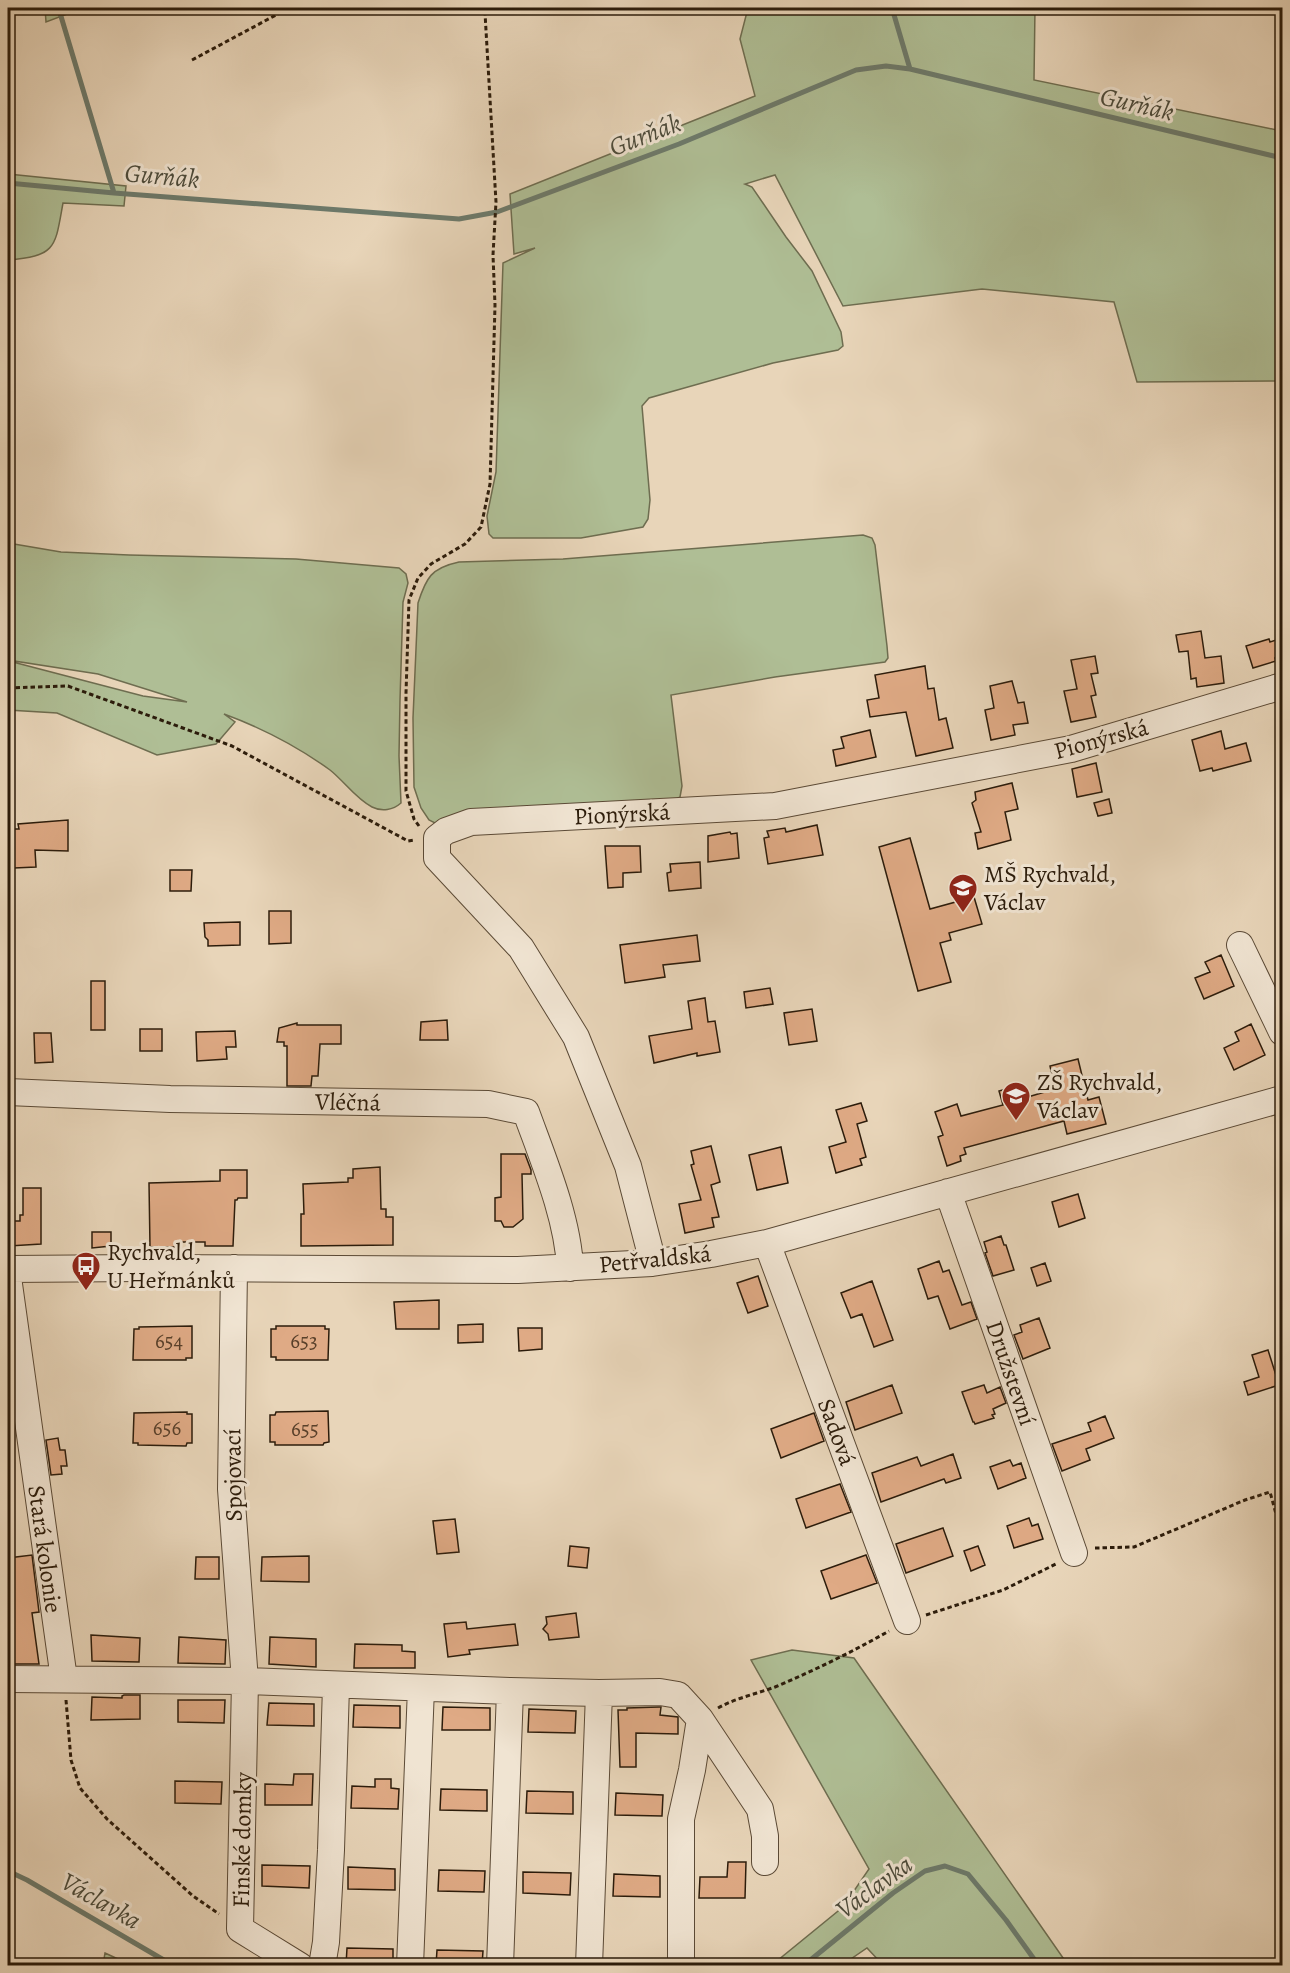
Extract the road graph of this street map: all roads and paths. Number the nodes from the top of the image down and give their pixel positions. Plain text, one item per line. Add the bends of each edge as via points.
1 (289, 8) edge
2 (489, 8) edge
3 (192, 60) dead end
4 (1282, 686) edge
5 (8, 688) edge
6 (423, 832) dead end
7 (418, 840) dead end
8 (1240, 945) dead end
9 (1282, 1032) edge
10 (8, 1092) edge
11 (1281, 1106) edge
12 (948, 1192) junction
13 (767, 1243) junction
14 (652, 1263) junction
15 (234, 1268) junction
16 (570, 1268) junction
17 (8, 1269) edge
18 (8, 1277) edge
19 (1282, 1536) edge
20 (1074, 1553) junction
21 (907, 1621) junction
22 (8, 1679) edge
23 (64, 1679) junction
24 (245, 1681) junction
25 (336, 1686) junction
26 (421, 1688) junction
27 (510, 1691) junction
28 (599, 1693) junction
29 (700, 1719) junction
30 (765, 1862) dead end
31 (240, 1929) junction
32 (300, 1965) edge
33 (322, 1965) edge
34 (410, 1965) edge
35 (500, 1965) edge
36 (590, 1965) edge
37 (681, 1965) edge

1 - 3 path
2 - 6 path via 485,14 495,202 489,484 481,527 465,544 431,564 418,578 409,600 406,790 414,819
4 - 14 street, Pionýrská via 1071,749 775,806 471,822 437,838 437,858 521,948 576,1037 628,1166
5 - 7 path via 68,686 232,746 408,841
8 - 9 street
10 - 16 street, Vléčná via 181,1100 488,1104 526,1112 564,1229
11 - 12 street, Petřvaldská
12 - 13 street, Petřvaldská
12 - 20 street, Družstevní
13 - 14 street, Petřvaldská
13 - 21 street, Sadová
14 - 16 street, Petřvaldská
15 - 16 street, Petřvaldská
15 - 17 street, Petřvaldská
15 - 24 street, Spojovací via 231,1489
18 - 23 street, Stará kolonie
19 - 20 path via 1270,1492 1134,1547
20 - 21 path via 1003,1590
21 - 29 path via 854,1651 732,1701
22 - 23 street
23 - 24 street
23 - 31 path via 70,1760 80,1788 107,1819 184,1888
24 - 25 street
24 - 31 street, Finské domky
25 - 26 street
25 - 33 street via 328,1908
26 - 27 street
26 - 34 street
27 - 28 street
27 - 35 street
28 - 29 street via 678,1695
28 - 36 street
29 - 30 street via 760,1809
29 - 37 street via 681,1819
31 - 32 street, Finské domky

